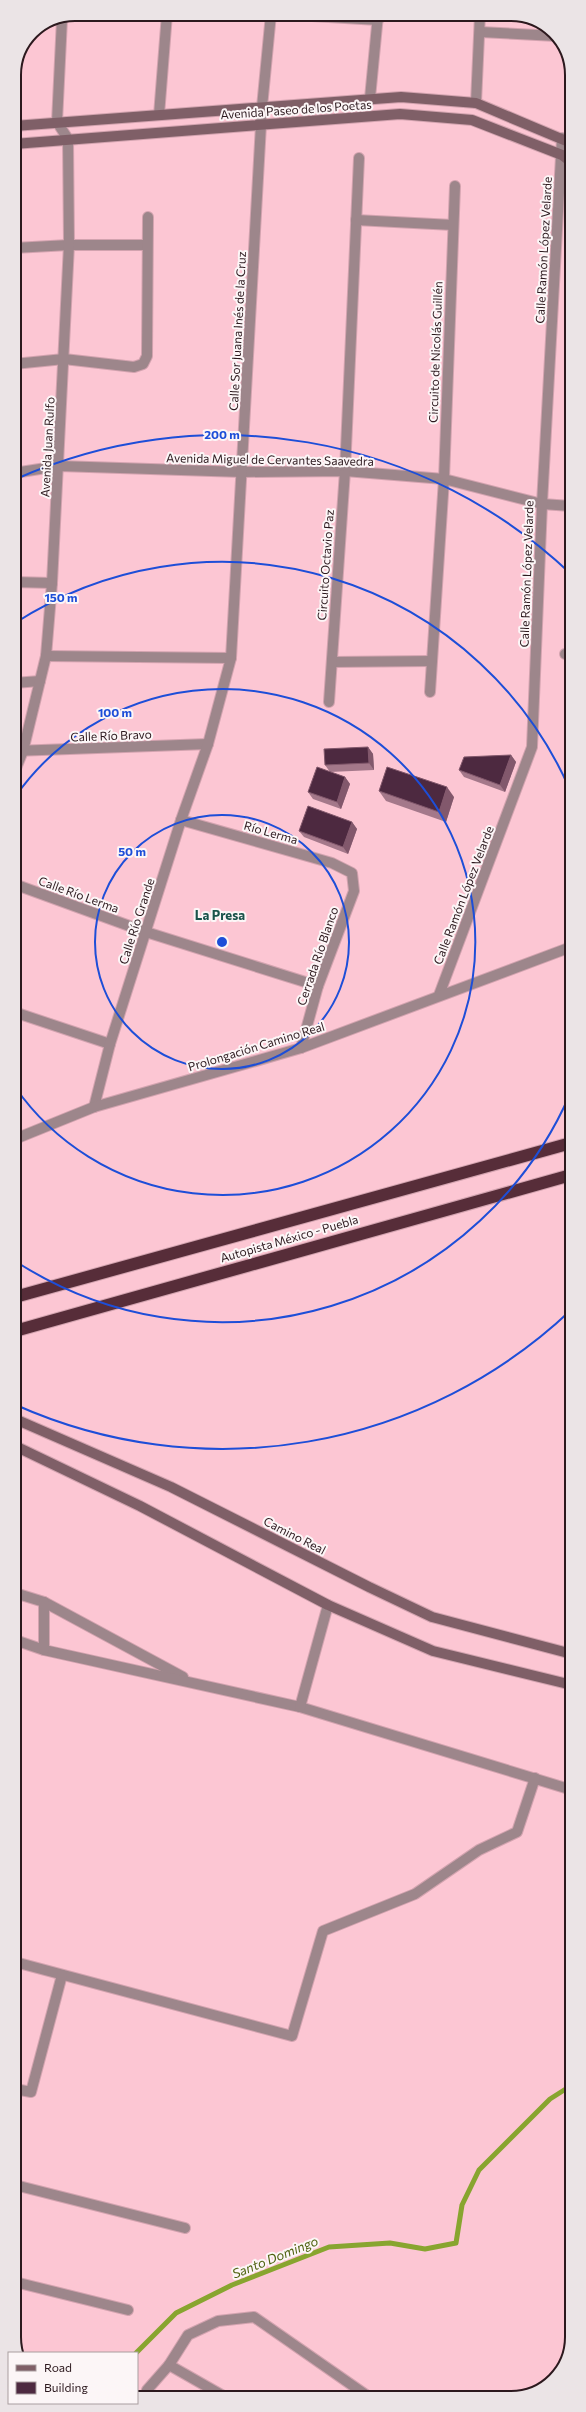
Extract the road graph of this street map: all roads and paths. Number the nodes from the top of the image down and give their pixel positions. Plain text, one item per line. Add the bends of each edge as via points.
1 (166, 21) edge
2 (270, 21) edge
3 (378, 21) edge
4 (480, 21) edge
5 (62, 23) edge
6 (480, 32) junction
7 (548, 36) edge
8 (370, 98) junction
9 (476, 103) junction
10 (262, 107) junction
11 (159, 115) junction
12 (57, 122) junction
13 (21, 125) edge
14 (261, 125) junction
15 (68, 139) junction
16 (565, 140) edge
17 (21, 143) edge
18 (565, 144) edge
19 (562, 155) junction
20 (565, 157) edge
21 (359, 158) dead end
22 (455, 186) dead end
23 (148, 217) dead end
24 (356, 220) junction
25 (453, 225) junction
26 (69, 245) junction
27 (147, 245) junction
28 (21, 248) edge
29 (64, 359) junction
30 (21, 363) edge
31 (59, 466) junction
32 (345, 471) junction
33 (21, 472) edge
34 (242, 472) junction
35 (444, 479) junction
36 (542, 504) junction
37 (565, 506) edge
38 (21, 582) edge
39 (52, 583) junction
40 (46, 656) junction
41 (231, 658) junction
42 (431, 661) junction
43 (332, 662) junction
44 (40, 681) junction
45 (21, 682) edge
46 (430, 692) dead end
47 (330, 702) dead end
48 (21, 744) edge
49 (208, 744) junction
50 (21, 751) edge
51 (181, 820) junction
52 (352, 873) joint
53 (21, 887) edge
54 (146, 932) junction
55 (565, 949) edge
56 (318, 986) junction
57 (439, 995) junction
58 (21, 1014) edge
59 (110, 1044) junction
60 (301, 1048) junction
61 (94, 1107) junction
62 (21, 1136) edge
63 (565, 1145) edge
64 (565, 1177) edge
65 (21, 1295) edge
66 (21, 1329) edge
67 (21, 1422) edge
68 (21, 1449) edge
69 (21, 1595) edge
70 (44, 1602) junction
71 (328, 1605) junction
72 (21, 1642) edge
73 (44, 1650) junction
74 (565, 1652) edge
75 (193, 1683) junction
76 (565, 1683) edge
77 (300, 1707) junction
78 (535, 1778) junction
79 (565, 1788) edge
80 (21, 1964) edge
81 (62, 1975) junction
82 (21, 2090) edge
83 (21, 2187) edge
84 (185, 2228) dead end
85 (21, 2283) edge
86 (128, 2310) dead end
87 (170, 2365) junction
88 (147, 2391) edge
89 (216, 2391) edge
90 (360, 2391) edge

1 - 11 street
2 - 10 street, Calle Sor Juana Inés de la Cruz
3 - 8 street
4 - 6 street
5 - 12 street
6 - 7 street
6 - 9 street
8 - 9 street, Avenida Paseo de los Poetas via 401,97
8 - 10 street, Avenida Paseo de los Poetas
9 - 16 street, Avenida Paseo de los Poetas
10 - 11 street, Avenida Paseo de los Poetas
10 - 14 street, Calle Sor Juana Inés de la Cruz
11 - 12 street, Avenida Paseo de los Poetas
12 - 13 street, Avenida Paseo de los Poetas
12 - 15 street
14 - 15 street, Avenida Paseo de los Poetas
14 - 19 street, Avenida Paseo de los Poetas via 400,114 472,120
14 - 34 street, Calle Sor Juana Inés de la Cruz
15 - 17 street, Avenida Paseo de los Poetas
15 - 26 street, Avenida Juan Rulfo
18 - 19 street, Calle Ramón López Velarde
19 - 20 street, Avenida Paseo de los Poetas
19 - 36 street, Calle Ramón López Velarde
21 - 24 street
22 - 25 street, Circuito de Nicolás Guillén
23 - 27 street
24 - 25 street
24 - 32 street
25 - 35 street, Circuito de Nicolás Guillén
26 - 27 street
26 - 28 street
26 - 29 street, Avenida Juan Rulfo
27 - 29 street via 147,356 143,364 134,367
29 - 30 street
29 - 31 street, Avenida Juan Rulfo
31 - 33 street, Avenida Miguel de Cervantes Saavedra
31 - 34 street, Avenida Miguel de Cervantes Saavedra
31 - 39 street, Avenida Juan Rulfo
32 - 34 street, Avenida Miguel de Cervantes Saavedra
32 - 35 street, Avenida Miguel de Cervantes Saavedra
32 - 43 street, Circuito Octavio Paz
34 - 41 street, Calle Sor Juana Inés de la Cruz
35 - 36 street, Avenida Miguel de Cervantes Saavedra
35 - 42 street
36 - 37 street, Avenida Miguel de Cervantes Saavedra
36 - 57 street, Calle Ramón López Velarde via 532,747
38 - 39 street
39 - 40 street, Avenida Juan Rulfo
40 - 41 street
40 - 44 street, Avenida Juan Rulfo
41 - 49 street, Calle Sor Juana Inés de la Cruz
42 - 43 street
42 - 46 street
43 - 47 street, Circuito Octavio Paz
44 - 45 street
44 - 48 street, Avenida Juan Rulfo
49 - 50 street, Calle Río Bravo
49 - 51 street, Calle Río Grande
51 - 52 street, Río Lerma via 332,863
51 - 54 street, Calle Río Grande
52 - 56 street, Cerrada Río Blanco via 354,891
53 - 54 street, Calle Río Lerma
54 - 56 street, Calle Río Lerma
54 - 59 street, Calle Río Grande
55 - 57 street, Prolongación Camino Real
56 - 60 street, Cerrada Río Blanco
57 - 60 street, Prolongación Camino Real
58 - 59 street
59 - 61 street, Calle Río Grande
60 - 61 street, Prolongación Camino Real
61 - 62 street, Prolongación Camino Real
63 - 65 highway, Autopista México - Puebla
64 - 66 highway, Autopista México - Puebla
67 - 74 street, Camino Real via 171,1486 432,1617
68 - 71 street via 140,1506
69 - 70 street
70 - 73 street
70 - 75 street
71 - 76 street via 433,1651
71 - 77 street
72 - 73 street
73 - 75 street
75 - 77 street
77 - 78 street
78 - 79 street
78 - 81 street via 517,1832 479,1850 415,1894 322,1931 292,2036
80 - 81 street
81 - 82 street via 30,2092
83 - 84 street
85 - 86 street
87 - 88 street
87 - 89 street
87 - 90 street via 188,2335 218,2321 254,2317

